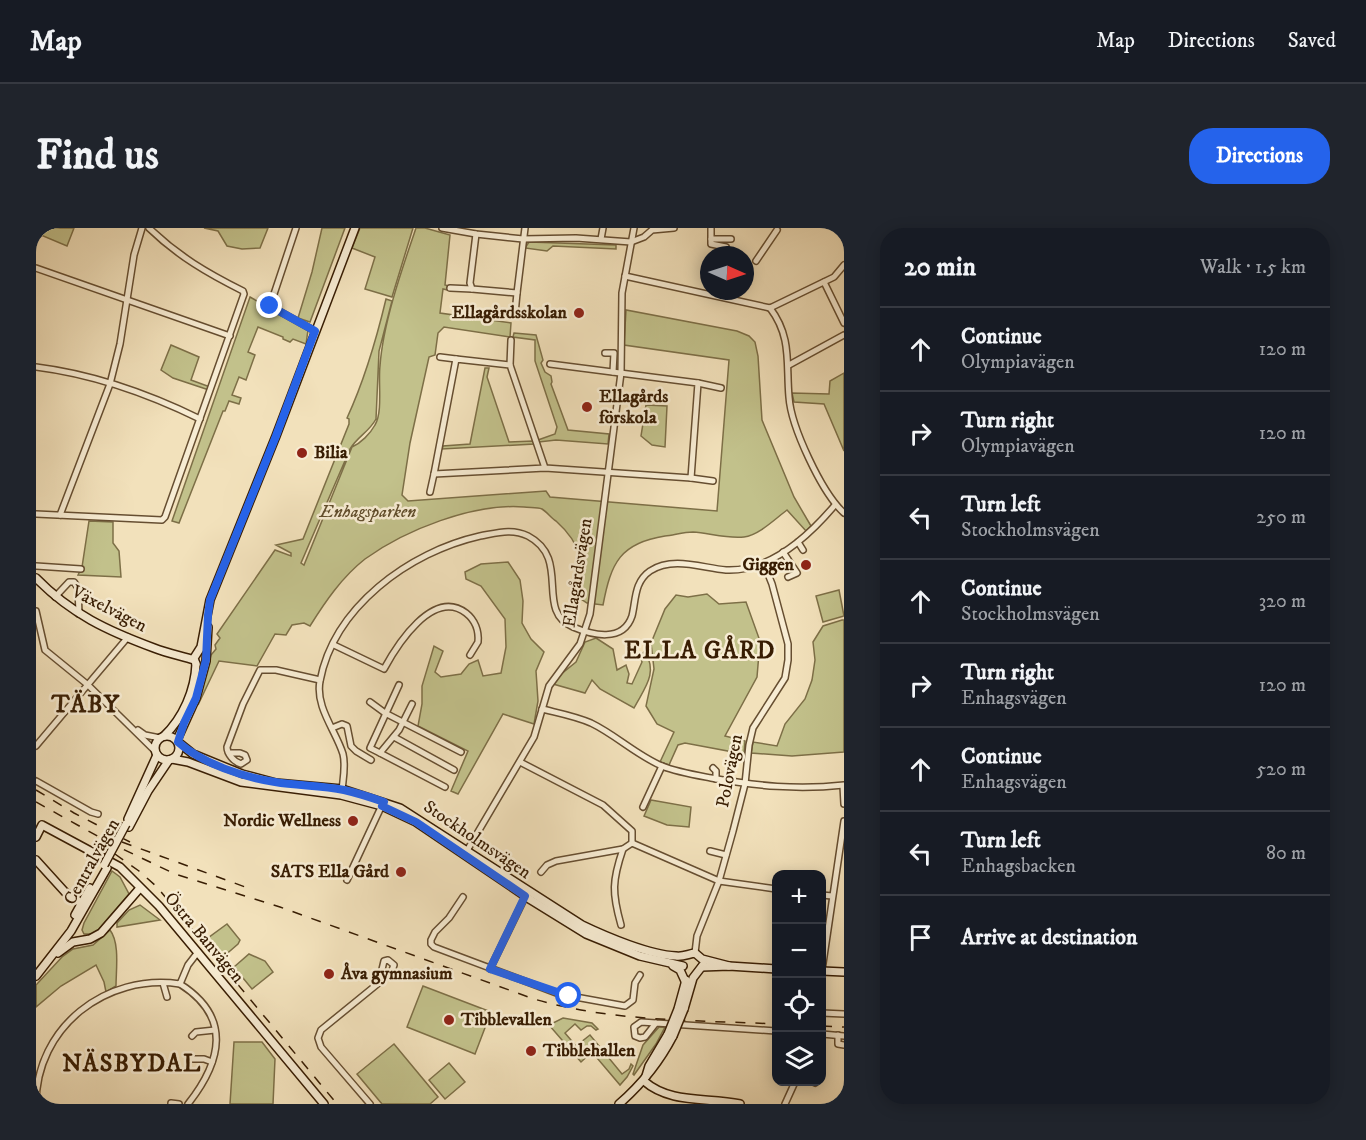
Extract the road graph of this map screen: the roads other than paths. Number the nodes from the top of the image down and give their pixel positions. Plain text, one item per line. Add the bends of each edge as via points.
1 (142, 228) edge
2 (149, 228) edge
3 (296, 228) edge
4 (355, 228) edge
5 (442, 228) edge
6 (525, 228) edge
7 (603, 228) edge
8 (634, 228) edge
9 (674, 228) edge
10 (711, 228) edge
11 (779, 229) edge
12 (476, 234) junction
13 (523, 239) junction
14 (602, 239) junction
15 (711, 239) junction
16 (731, 239) dead end
17 (631, 242) junction
18 (726, 246) dead end
19 (756, 261) dead end
20 (844, 265) edge
21 (36, 268) edge
22 (626, 276) junction
23 (824, 282) junction
24 (450, 288) dead end
25 (472, 289) junction
26 (517, 293) junction
27 (126, 300) junction
28 (771, 308) junction
29 (515, 314) dead end
30 (844, 323) edge
31 (315, 331) junction
32 (844, 334) edge
33 (230, 336) junction
34 (511, 340) dead end
35 (605, 353) dead end
36 (440, 357) dead end
37 (456, 359) junction
38 (550, 364) dead end
39 (510, 365) junction
40 (789, 365) junction
41 (36, 367) edge
42 (613, 372) junction
43 (621, 372) junction
44 (698, 383) junction
45 (110, 384) junction
46 (721, 388) dead end
47 (200, 419) junction
48 (545, 468) junction
49 (609, 472) junction
50 (434, 474) junction
51 (691, 478) junction
52 (713, 481) dead end
53 (430, 492) dead end
54 (835, 505) junction
55 (844, 513) edge
56 (36, 514) edge
57 (60, 515) junction
58 (798, 542) junction
59 (802, 550) dead end
60 (783, 552) junction
61 (764, 564) junction
62 (36, 566) edge
63 (81, 568) dead end
64 (788, 577) dead end
65 (36, 578) edge
66 (55, 597) junction
67 (36, 612) edge
68 (79, 614) junction
69 (208, 615) junction
70 (585, 631) junction
71 (128, 637) junction
72 (334, 645) junction
73 (45, 650) junction
74 (36, 652) edge
75 (470, 655) dead end
76 (197, 659) junction
77 (320, 680) junction
78 (88, 685) junction
79 (399, 685) dead end
80 (370, 702) dead end
81 (412, 704) dead end
82 (542, 710) junction
83 (385, 713) junction
84 (403, 722) junction
85 (131, 726) junction
86 (332, 728) junction
87 (162, 737) junction
88 (394, 737) junction
89 (178, 741) junction
90 (36, 746) edge
91 (370, 748) junction
92 (461, 752) dead end
93 (230, 753) dead end
94 (380, 753) junction
95 (156, 754) junction
96 (365, 757) junction
97 (171, 759) junction
98 (371, 760) dead end
99 (520, 762) junction
100 (662, 766) junction
101 (713, 768) dead end
102 (454, 770) dead end
103 (716, 778) junction
104 (36, 781) edge
105 (745, 784) junction
106 (844, 786) edge
107 (445, 787) dead end
108 (341, 792) junction
109 (383, 804) junction
110 (844, 804) edge
111 (643, 807) dead end
112 (98, 814) dead end
113 (844, 821) edge
114 (39, 823) edge
115 (127, 825) junction
116 (36, 837) edge
117 (632, 843) junction
118 (623, 849) junction
119 (710, 851) dead end
120 (466, 853) junction
121 (726, 855) junction
122 (36, 860) edge
123 (541, 872) dead end
124 (347, 880) dead end
125 (719, 881) junction
126 (140, 888) junction
127 (772, 888) edge
128 (526, 894) junction
129 (826, 895) edge
130 (832, 896) junction
131 (463, 897) dead end
132 (83, 904) junction
133 (621, 925) dead end
134 (90, 939) junction
135 (826, 940) edge
136 (198, 952) junction
137 (694, 953) junction
138 (53, 956) junction
139 (686, 956) junction
140 (652, 959) junction
141 (700, 966) junction
142 (490, 969) junction
143 (685, 969) junction
144 (772, 969) edge
145 (826, 970) edge
146 (36, 971) edge
147 (844, 972) edge
148 (640, 975) dead end
149 (36, 976) edge
150 (686, 981) junction
151 (379, 982) dead end
152 (163, 983) junction
153 (180, 984) junction
154 (167, 997) dead end
155 (681, 1009) junction
156 (826, 1013) edge
157 (844, 1014) edge
158 (656, 1023) dead end
159 (215, 1030) junction
160 (772, 1031) edge
161 (826, 1034) edge
162 (192, 1036) dead end
163 (841, 1036) edge
164 (844, 1045) edge
165 (189, 1059) dead end
166 (212, 1062) junction
167 (644, 1081) junction
168 (793, 1086) edge
169 (171, 1102) dead end
170 (36, 1104) edge
171 (179, 1104) edge
172 (188, 1104) edge
173 (324, 1104) edge
174 (370, 1104) edge
175 (619, 1104) edge
176 (740, 1104) edge
177 (785, 1104) edge

1 - 27 street
2 - 33 street via 208,274 243,291
3 - 31 street via 270,306
4 - 31 street
5 - 12 street
6 - 13 street
7 - 14 street
8 - 17 street, Ellagårdsvägen
9 - 17 street via 652,230
10 - 15 street
11 - 19 street
12 - 13 street
12 - 25 street
13 - 14 street
13 - 26 street
14 - 17 street
15 - 16 street
15 - 18 street via 711,244
17 - 22 street, Ellagårdsvägen
20 - 23 street
21 - 27 street
22 - 28 street
22 - 43 street, Ellagårdsvägen via 622,293
23 - 28 street
23 - 30 street
24 - 25 street
25 - 26 street
26 - 29 street
27 - 33 street
27 - 45 street
28 - 40 street via 784,331
31 - 69 street via 210,600
32 - 40 street
33 - 47 street
34 - 39 street
35 - 42 street via 614,353
36 - 37 street
37 - 39 street
37 - 50 street
38 - 42 street
39 - 48 street
40 - 54 street via 793,417
41 - 45 street
42 - 43 street
43 - 44 street
43 - 49 street, Ellagårdsvägen
44 - 46 street
44 - 51 street
45 - 47 street
45 - 57 street
47 - 57 street via 162,520
48 - 49 street
48 - 50 street
49 - 51 street
49 - 70 street, Ellagårdsvägen
50 - 53 street
51 - 52 street
54 - 55 street
54 - 58 street
56 - 57 street
58 - 59 street
58 - 60 street
60 - 61 street
60 - 64 street via 797,573
61 - 70 street via 724,570 678,564 651,571 639,584 632,615 623,629 600,636
61 - 105 street, Polovägen via 788,644 788,660 784,678 753,728
62 - 63 street
65 - 66 street, Växelvägen
66 - 68 street, Växelvägen
66 - 68 street via 69,582 74,582 78,588
67 - 73 street
68 - 71 street, Växelvägen
69 - 76 street
69 - 76 street, Växelvägen via 206,656
70 - 72 street via 557,615 551,565 543,548 512,531 459,542 393,574 341,630
70 - 82 street, Ellagårdsvägen via 570,659 551,681
71 - 76 street, Växelvägen
71 - 78 street
72 - 75 street via 384,669 399,643 419,621 434,610 447,607 469,615 476,627 478,642
72 - 77 street
73 - 74 street
73 - 78 street
76 - 87 street via 184,708
76 - 89 street via 196,698
77 - 86 street via 321,697
77 - 93 street via 260,670 227,747
78 - 85 street
78 - 90 street
79 - 83 street
80 - 83 street
81 - 84 street
82 - 99 street, Ellagårdsvägen via 534,737
82 - 100 street via 591,723
83 - 84 street
83 - 91 street
84 - 88 street
84 - 92 street
85 - 87 street via 145,735
85 - 95 street
86 - 96 street via 347,726 351,746
86 - 108 street via 343,754
87 - 89 street via 171,736
87 - 95 street via 157,741
88 - 94 street
88 - 102 street
89 - 97 street via 178,752
89 - 108 street, Stockholmsvägen via 193,754 262,780
91 - 94 street
91 - 96 street
94 - 107 street
95 - 97 street
95 - 115 street, Centralvägen
96 - 98 street
97 - 108 street, Stockholmsvägen via 241,782
97 - 115 street, Centralvägen
99 - 117 street via 603,805 632,831
99 - 120 street, Ellagårdsvägen
100 - 103 street
100 - 111 street
101 - 103 street
103 - 105 street
104 - 112 street
105 - 106 street via 801,789
105 - 121 street, Polovägen
106 - 110 street
108 - 109 street, Stockholmsvägen
109 - 120 street, Stockholmsvägen
109 - 124 street
113 - 130 street
114 - 116 street
114 - 126 street, Östra Banvägen via 120,867
115 - 132 street, Centralvägen, bridge
117 - 118 street
117 - 125 street
118 - 123 street via 556,861
118 - 133 street via 615,873 614,893
119 - 121 street
120 - 128 street, Stockholmsvägen
121 - 125 street, Polovägen
122 - 132 street via 65,892
125 - 127 street
125 - 137 street, Polovägen
126 - 134 street via 101,933
126 - 136 street, Östra Banvägen
128 - 139 street, Stockholmsvägen via 602,934 664,954
128 - 140 street, Stockholmsvägen via 586,934
128 - 142 street
129 - 130 street
130 - 135 street
131 - 142 street via 435,932 431,944
132 - 134 street via 77,932
132 - 138 street, Centralvägen via 71,931
132 - 146 street, Centralvägen
134 - 138 street via 73,942
136 - 153 street
136 - 173 street, Östra Banvägen
137 - 139 street
137 - 141 street
138 - 149 street, Centralvägen
139 - 143 street
140 - 143 street, Stockholmsvägen
140 - 150 street via 678,968
141 - 143 street, Stockholmsvägen
141 - 144 street
141 - 155 street
142 - 148 street via 559,994 625,1005 633,1000
143 - 150 street
145 - 147 street
150 - 155 street
151 - 174 street via 319,1034 319,1042 334,1067
152 - 153 street
152 - 154 street
152 - 170 street via 113,991 62,1027 42,1060
153 - 159 street via 206,1006
155 - 167 street, bridge
156 - 157 street
158 - 160 street
159 - 162 street
159 - 166 street
161 - 163 street
163 - 164 street via 838,1044
165 - 166 street
166 - 172 street
167 - 175 street
167 - 176 street via 654,1091 674,1099
168 - 177 street
169 - 171 street

